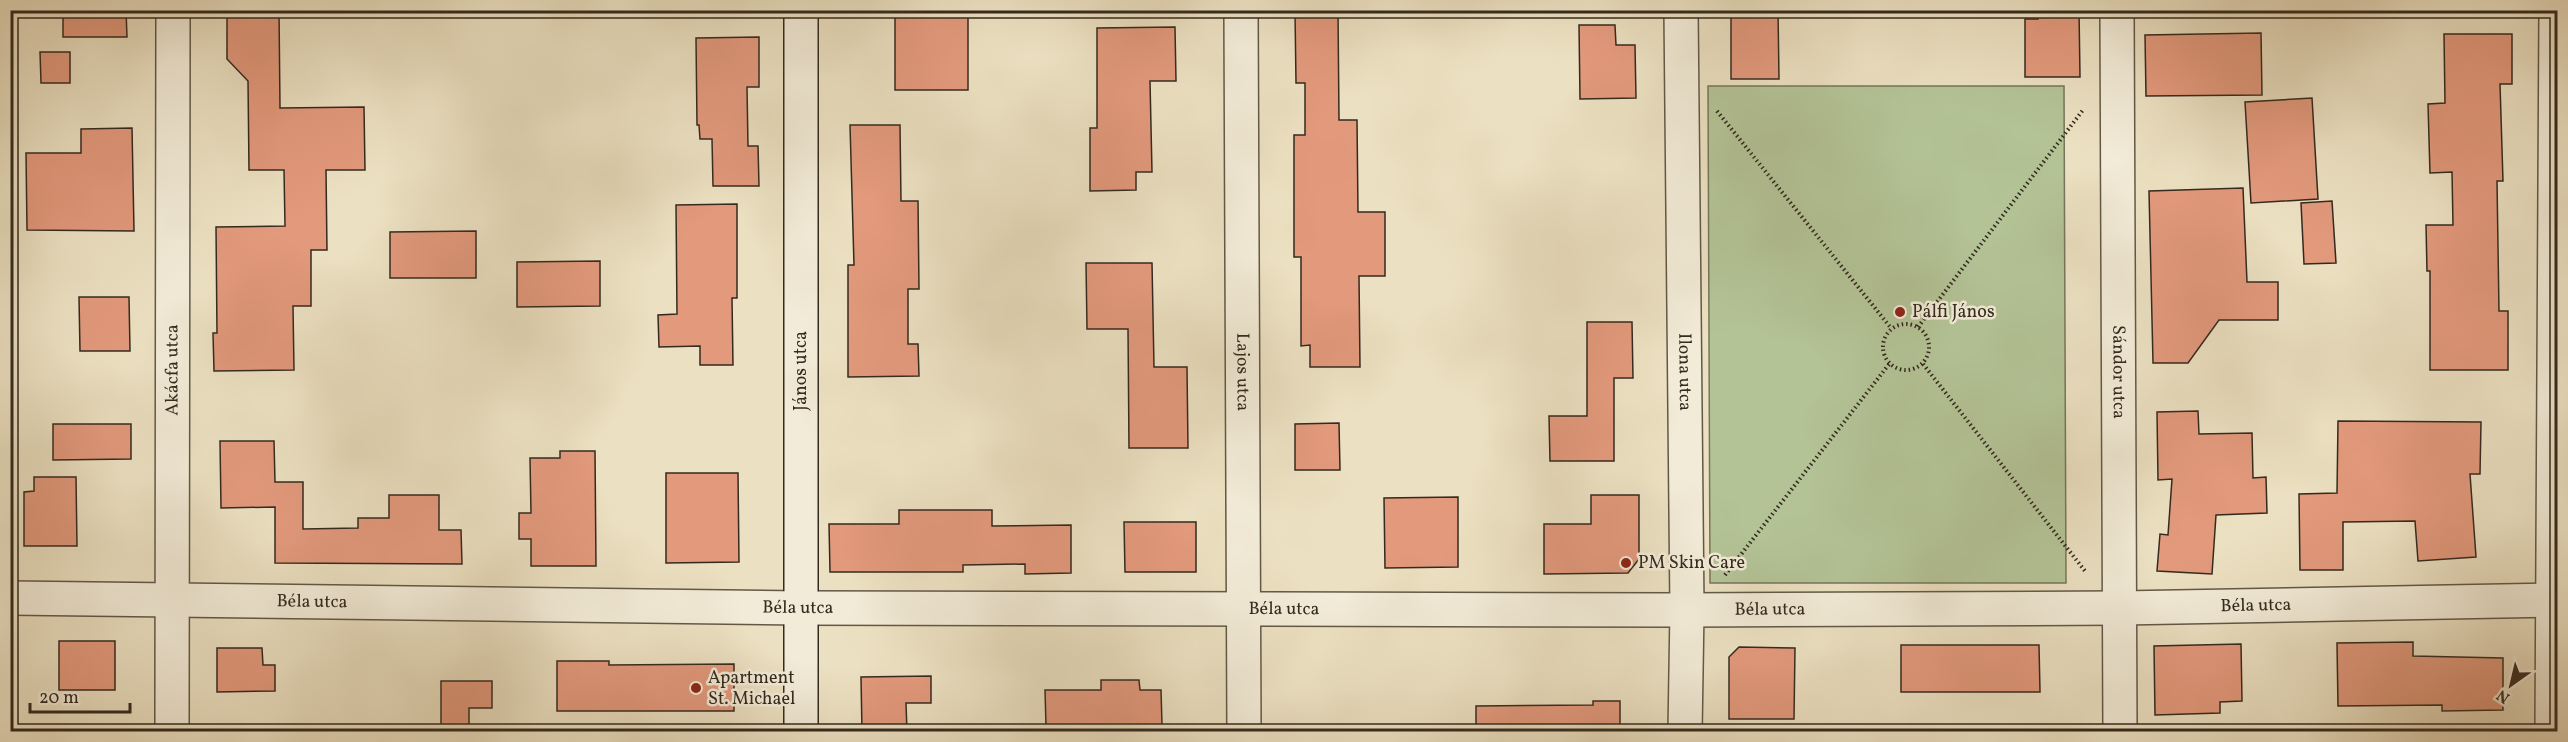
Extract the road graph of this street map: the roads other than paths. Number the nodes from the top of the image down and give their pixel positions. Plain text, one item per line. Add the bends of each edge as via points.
1 (173, 10) edge
2 (801, 10) edge
3 (1241, 10) edge
4 (1681, 10) edge
5 (2117, 10) edge
6 (2556, 10) edge
7 (10, 598) edge
8 (172, 600) junction
9 (2555, 600) edge
10 (1244, 607) junction
11 (801, 608) junction
12 (2121, 608) junction
13 (1687, 610) junction
14 (172, 732) edge
15 (801, 732) edge
16 (1244, 732) edge
17 (1685, 732) edge
18 (2120, 732) edge
19 (2552, 732) edge

1 - 8 street, Akácfa utca
2 - 11 street, János utca
3 - 10 street, Lajos utca
4 - 13 street, Ilona utca
5 - 12 street, Sándor utca
6 - 9 street
7 - 8 street, Béla utca
8 - 11 street, Béla utca
8 - 14 street, Akácfa utca
9 - 12 street, Béla utca
9 - 19 street
10 - 11 street, Béla utca
10 - 13 street, Béla utca
10 - 16 street, Lajos utca
11 - 15 street, János utca
12 - 13 street, Béla utca
12 - 18 street, Sándor utca
13 - 17 street, Ilona utca

